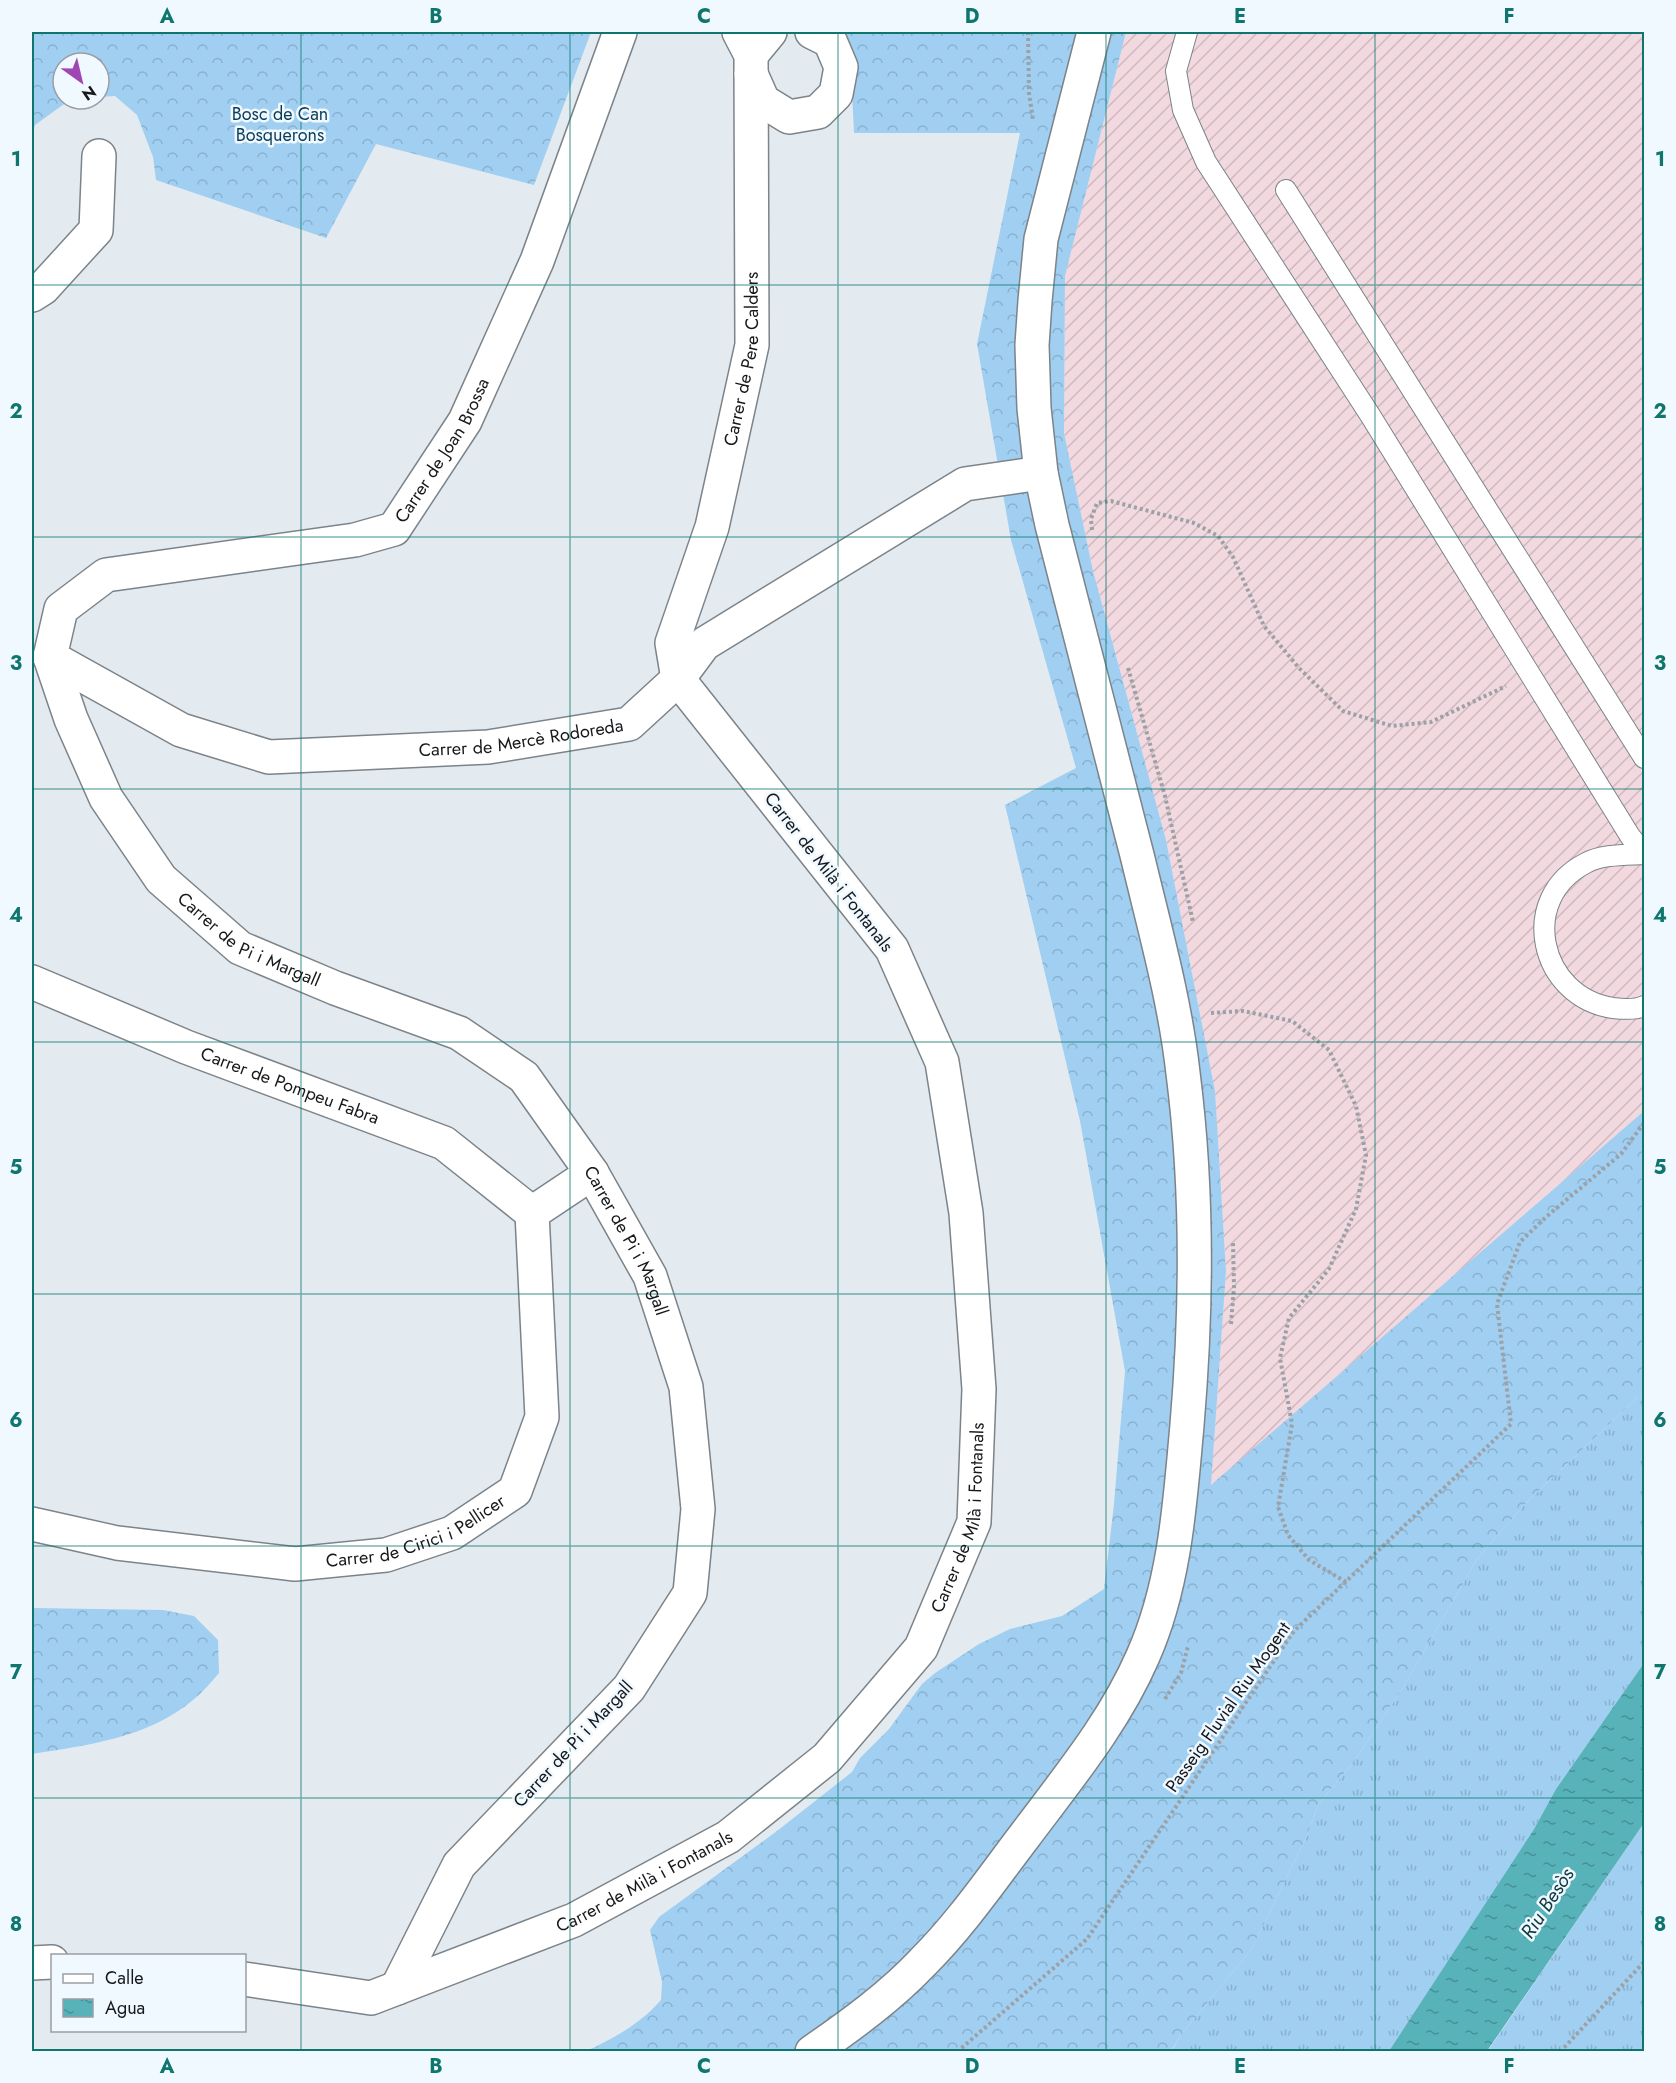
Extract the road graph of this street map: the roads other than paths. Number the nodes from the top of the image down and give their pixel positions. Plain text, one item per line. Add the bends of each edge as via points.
1 (620, 32) edge
2 (812, 32) edge
3 (1094, 32) edge
4 (1187, 32) edge
5 (753, 48) edge
6 (99, 156) dead end
7 (1286, 190) dead end
8 (32, 296) edge
9 (1041, 473) junction
10 (50, 657) junction
11 (678, 679) junction
12 (1644, 758) edge
13 (1644, 854) edge
14 (32, 982) edge
15 (1644, 1006) edge
16 (592, 1173) junction
17 (532, 1213) junction
18 (32, 1524) edge
19 (32, 1962) edge
20 (51, 1962) edge
21 (246, 1979) edge
22 (397, 1988) junction
23 (812, 2052) edge

1 - 10 street, Carrer de Joan Brossa via 537,261 465,421 394,529 355,540 106,575 61,609
2 - 5 street via 830,40 841,68 836,94 818,112 789,117 763,101
3 - 9 street via 1041,239 1032,345
4 - 13 lane via 1176,71 1183,110 1206,162 1370,415
5 - 11 street, Carrer de Pere Calders via 752,345 712,527 672,643
6 - 8 street via 96,231
7 - 12 lane
9 - 11 street, Carrer de Mercè Rodoreda via 965,484 704,644
9 - 23 street via 1149,903 1183,1068 1192,1162 1194,1259 1188,1408 1171,1561 1160,1610 1143,1656 1097,1739 951,1932 921,1965
10 - 11 street, Carrer de Mercè Rodoreda via 181,730 269,757 488,747 629,724
10 - 16 street, Carrer de Pi i Margall via 71,719 106,798 161,879 240,948 459,1033 524,1077
11 - 22 street, Carrer de Milà i Fontanals via 892,949 942,1062 966,1213 979,1389 974,1522 921,1648 827,1758 728,1837 574,1920
13 - 15 lane via 1587,861 1568,874 1551,898 1543,925 1546,954 1561,980 1579,996 1609,1008
14 - 17 street, Carrer de Pompeu Fabra via 186,1047 444,1143
16 - 17 street
16 - 22 street, Carrer de Pi i Margall via 650,1276 686,1387 698,1509 690,1593 629,1688 459,1864
17 - 18 street, Carrer de Cirici i Pellicer via 542,1417 515,1491 452,1533 386,1556 295,1564 117,1542
19 - 20 street
21 - 22 street, Carrer de Milà i Fontanals via 371,1998

